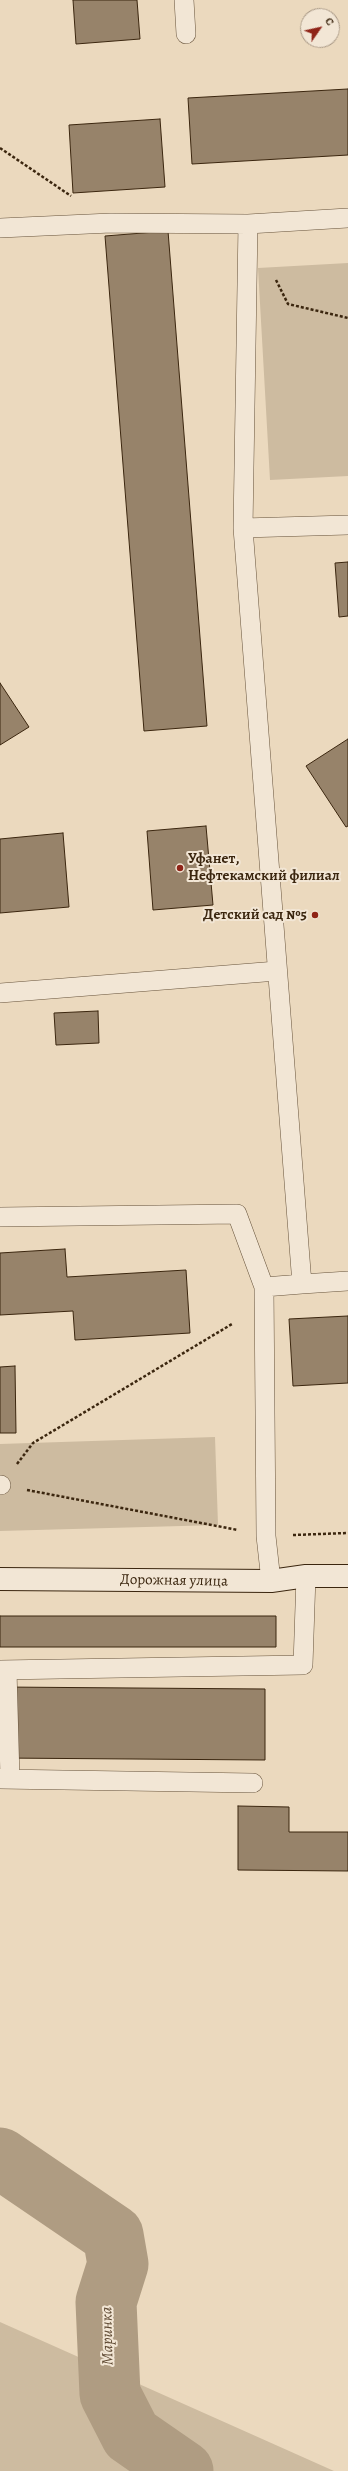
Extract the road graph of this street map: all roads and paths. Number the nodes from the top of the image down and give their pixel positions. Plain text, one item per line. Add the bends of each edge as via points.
1 (184, 0) edge
2 (186, 34) dead end
3 (0, 148) edge
4 (72, 197) dead end
5 (348, 218) edge
6 (248, 224) junction
7 (0, 228) edge
8 (274, 277) dead end
9 (348, 318) edge
10 (348, 525) edge
11 (243, 528) junction
12 (277, 971) junction
13 (0, 993) edge
14 (0, 1217) edge
15 (348, 1281) edge
16 (302, 1284) junction
17 (264, 1287) junction
18 (232, 1324) dead end
19 (0, 1485) edge
20 (348, 1533) edge
21 (266, 1536) junction
22 (306, 1576) junction
23 (348, 1576) edge
24 (0, 1579) edge
25 (271, 1582) junction
26 (4, 1670) edge
27 (5, 1779) edge
28 (253, 1783) dead end

1 - 2 lane
3 - 4 path
5 - 6 lane
6 - 7 lane via 111,224
6 - 11 lane
8 - 9 path via 288,304
10 - 11 lane
11 - 12 lane
12 - 13 lane
12 - 16 lane
14 - 17 lane via 237,1214
15 - 16 lane
16 - 17 lane
17 - 21 lane
18 - 19 path via 34,1443
19 - 21 path
20 - 21 path
21 - 25 lane
22 - 23 main road, Дорожная улица
22 - 25 main road, Дорожная улица
22 - 26 lane via 303,1665
24 - 25 main road, Дорожная улица
26 - 27 lane
27 - 28 lane

